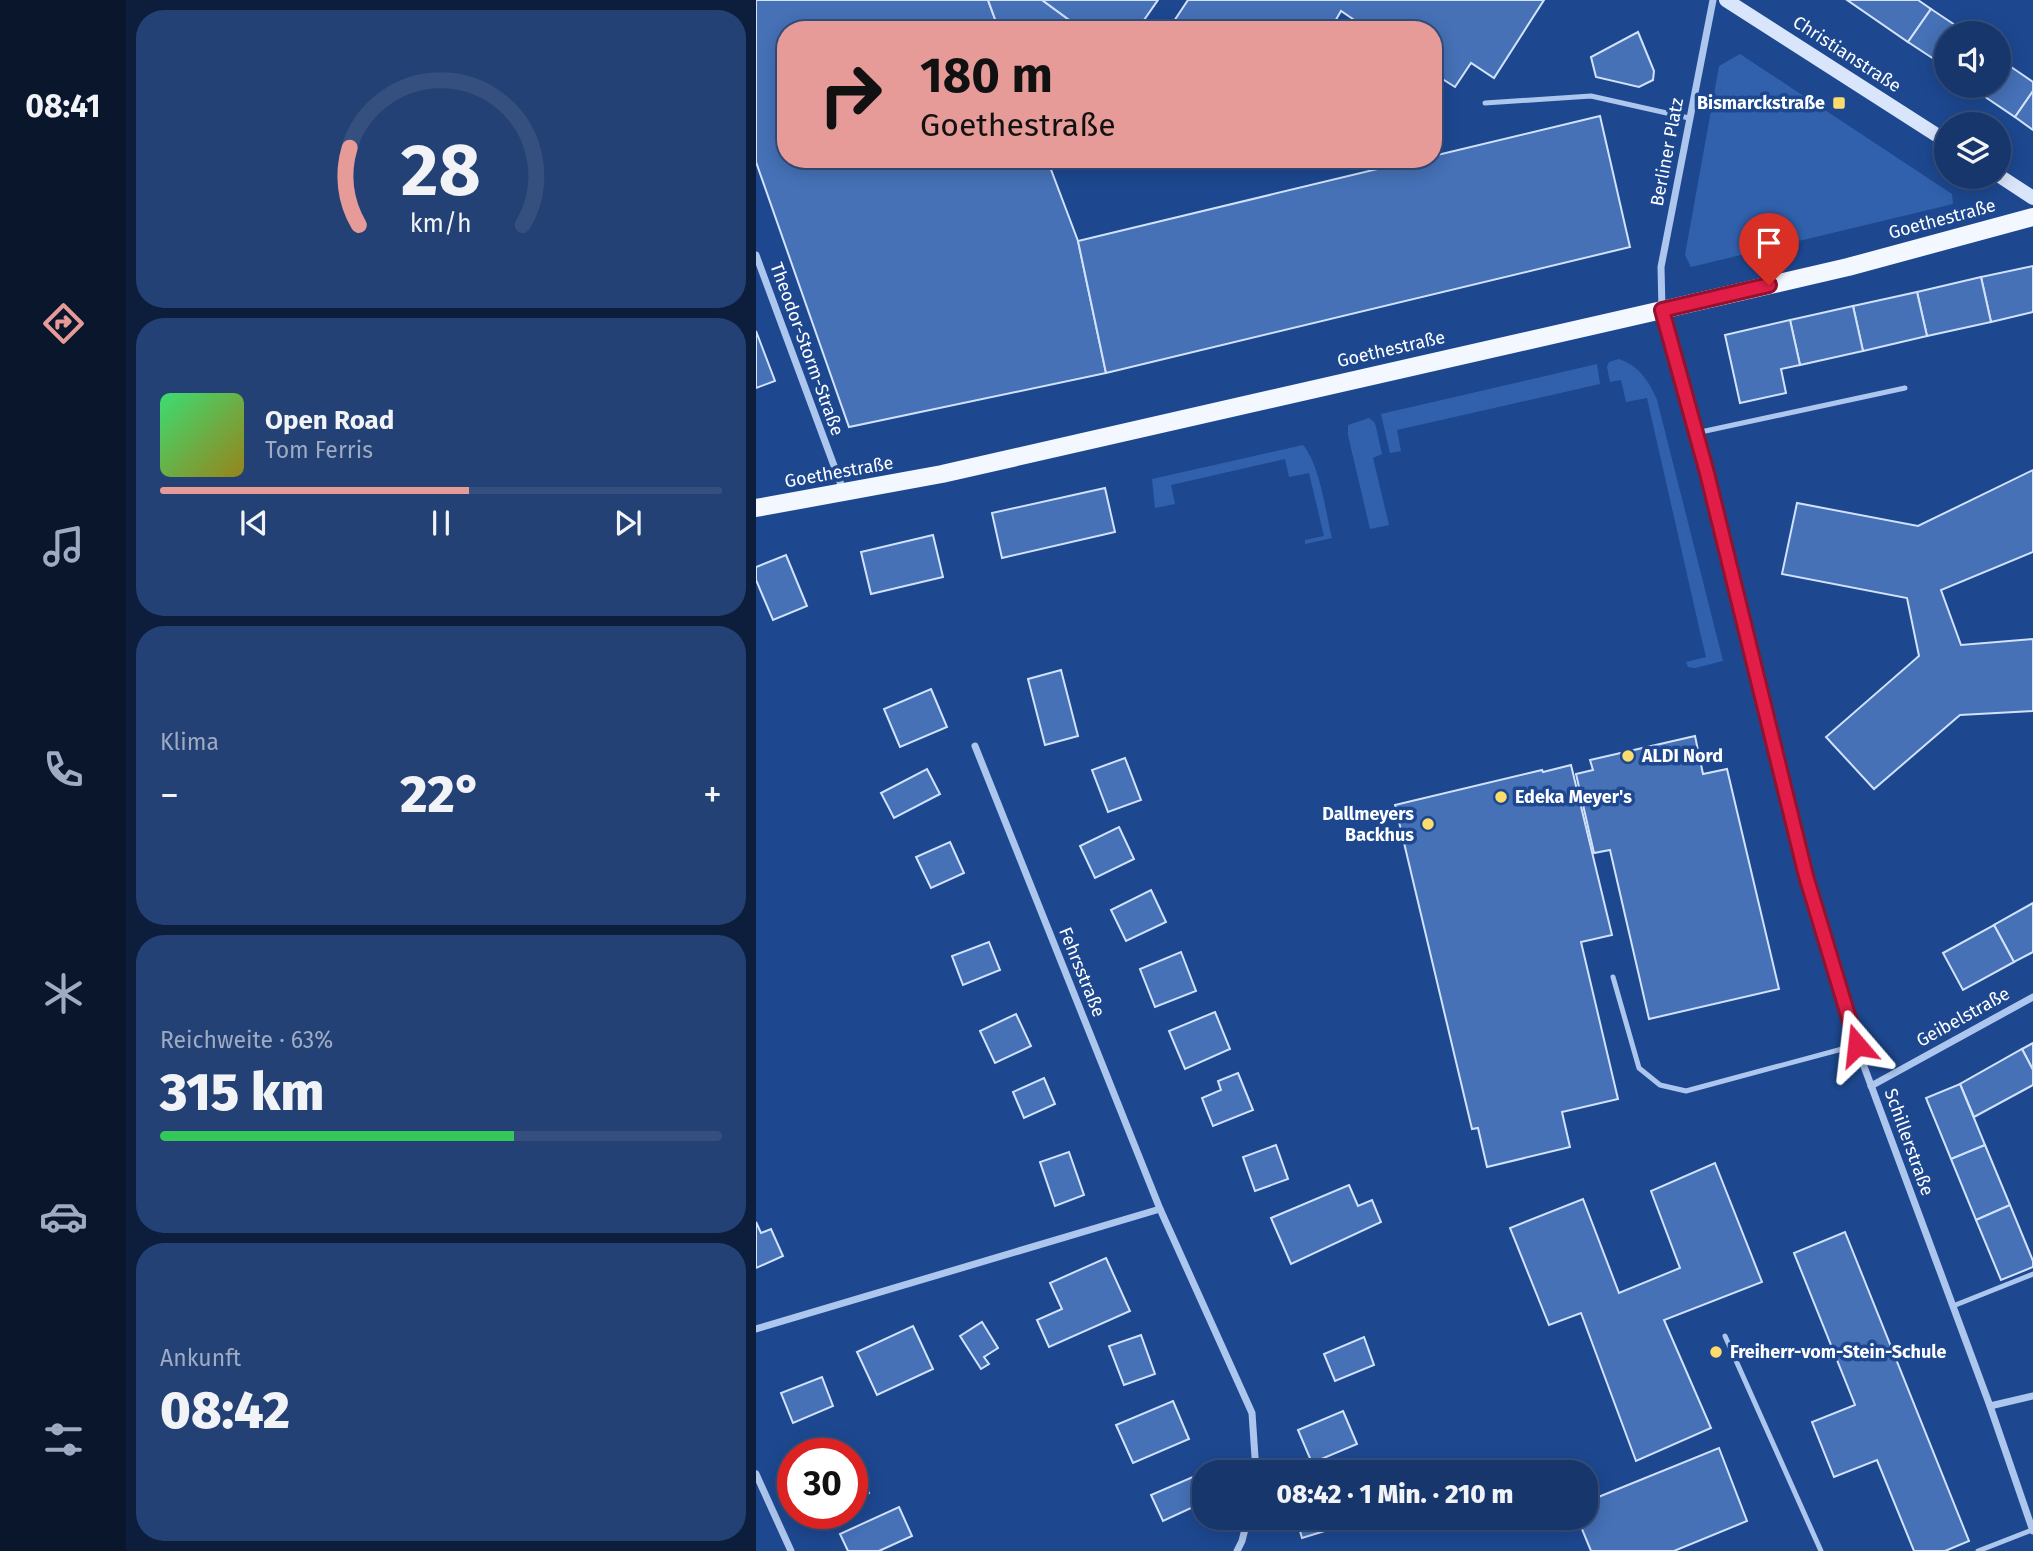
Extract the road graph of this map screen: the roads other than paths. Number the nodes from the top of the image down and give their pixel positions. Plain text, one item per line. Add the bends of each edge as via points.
1 (1713, 0) edge
2 (1726, 0) edge
3 (1485, 103) dead end
4 (1689, 118) junction
5 (1934, 133) edge
6 (2011, 184) edge
7 (2033, 198) edge
8 (2033, 217) edge
9 (756, 255) edge
10 (1662, 310) junction
11 (1905, 388) dead end
12 (1696, 433) junction
13 (844, 493) junction
14 (756, 508) edge
15 (975, 746) dead end
16 (1613, 977) dead end
17 (2033, 997) edge
18 (1857, 1045) junction
19 (1871, 1086) junction
20 (1160, 1209) junction
21 (2033, 1274) edge
22 (1954, 1306) junction
23 (756, 1329) edge
24 (1725, 1336) dead end
25 (2033, 1396) edge
26 (1990, 1406) junction
27 (1255, 1460) edge
28 (756, 1474) edge
29 (1245, 1530) edge
30 (2033, 1530) edge
31 (791, 1551) edge
32 (1237, 1551) edge
33 (1821, 1551) edge
34 (1978, 1551) edge

1 - 4 street, Berliner Platz
2 - 5 street, Christianstraße
3 - 4 lane via 1591,96
4 - 10 street, Berliner Platz via 1661,267
6 - 7 street
8 - 10 main road, Goethestraße via 1849,267
9 - 13 street, Theodor-Storm-Straße
10 - 12 street, Schillerstraße
10 - 13 main road, Goethestraße
11 - 12 lane
12 - 18 street, Schillerstraße via 1806,876
13 - 14 main road, Goethestraße
15 - 20 street, Fehrsstraße
16 - 18 lane via 1639,1068 1660,1086 1686,1091
17 - 19 street, Geibelstraße
18 - 19 street, Schillerstraße
19 - 22 street, Schillerstraße
20 - 23 street
20 - 27 street, Fehrsstraße via 1251,1413
21 - 22 lane
22 - 26 street, Schillerstraße
24 - 33 lane
25 - 26 street
26 - 30 street, Schillerstraße
28 - 31 street
29 - 32 street
30 - 34 lane

